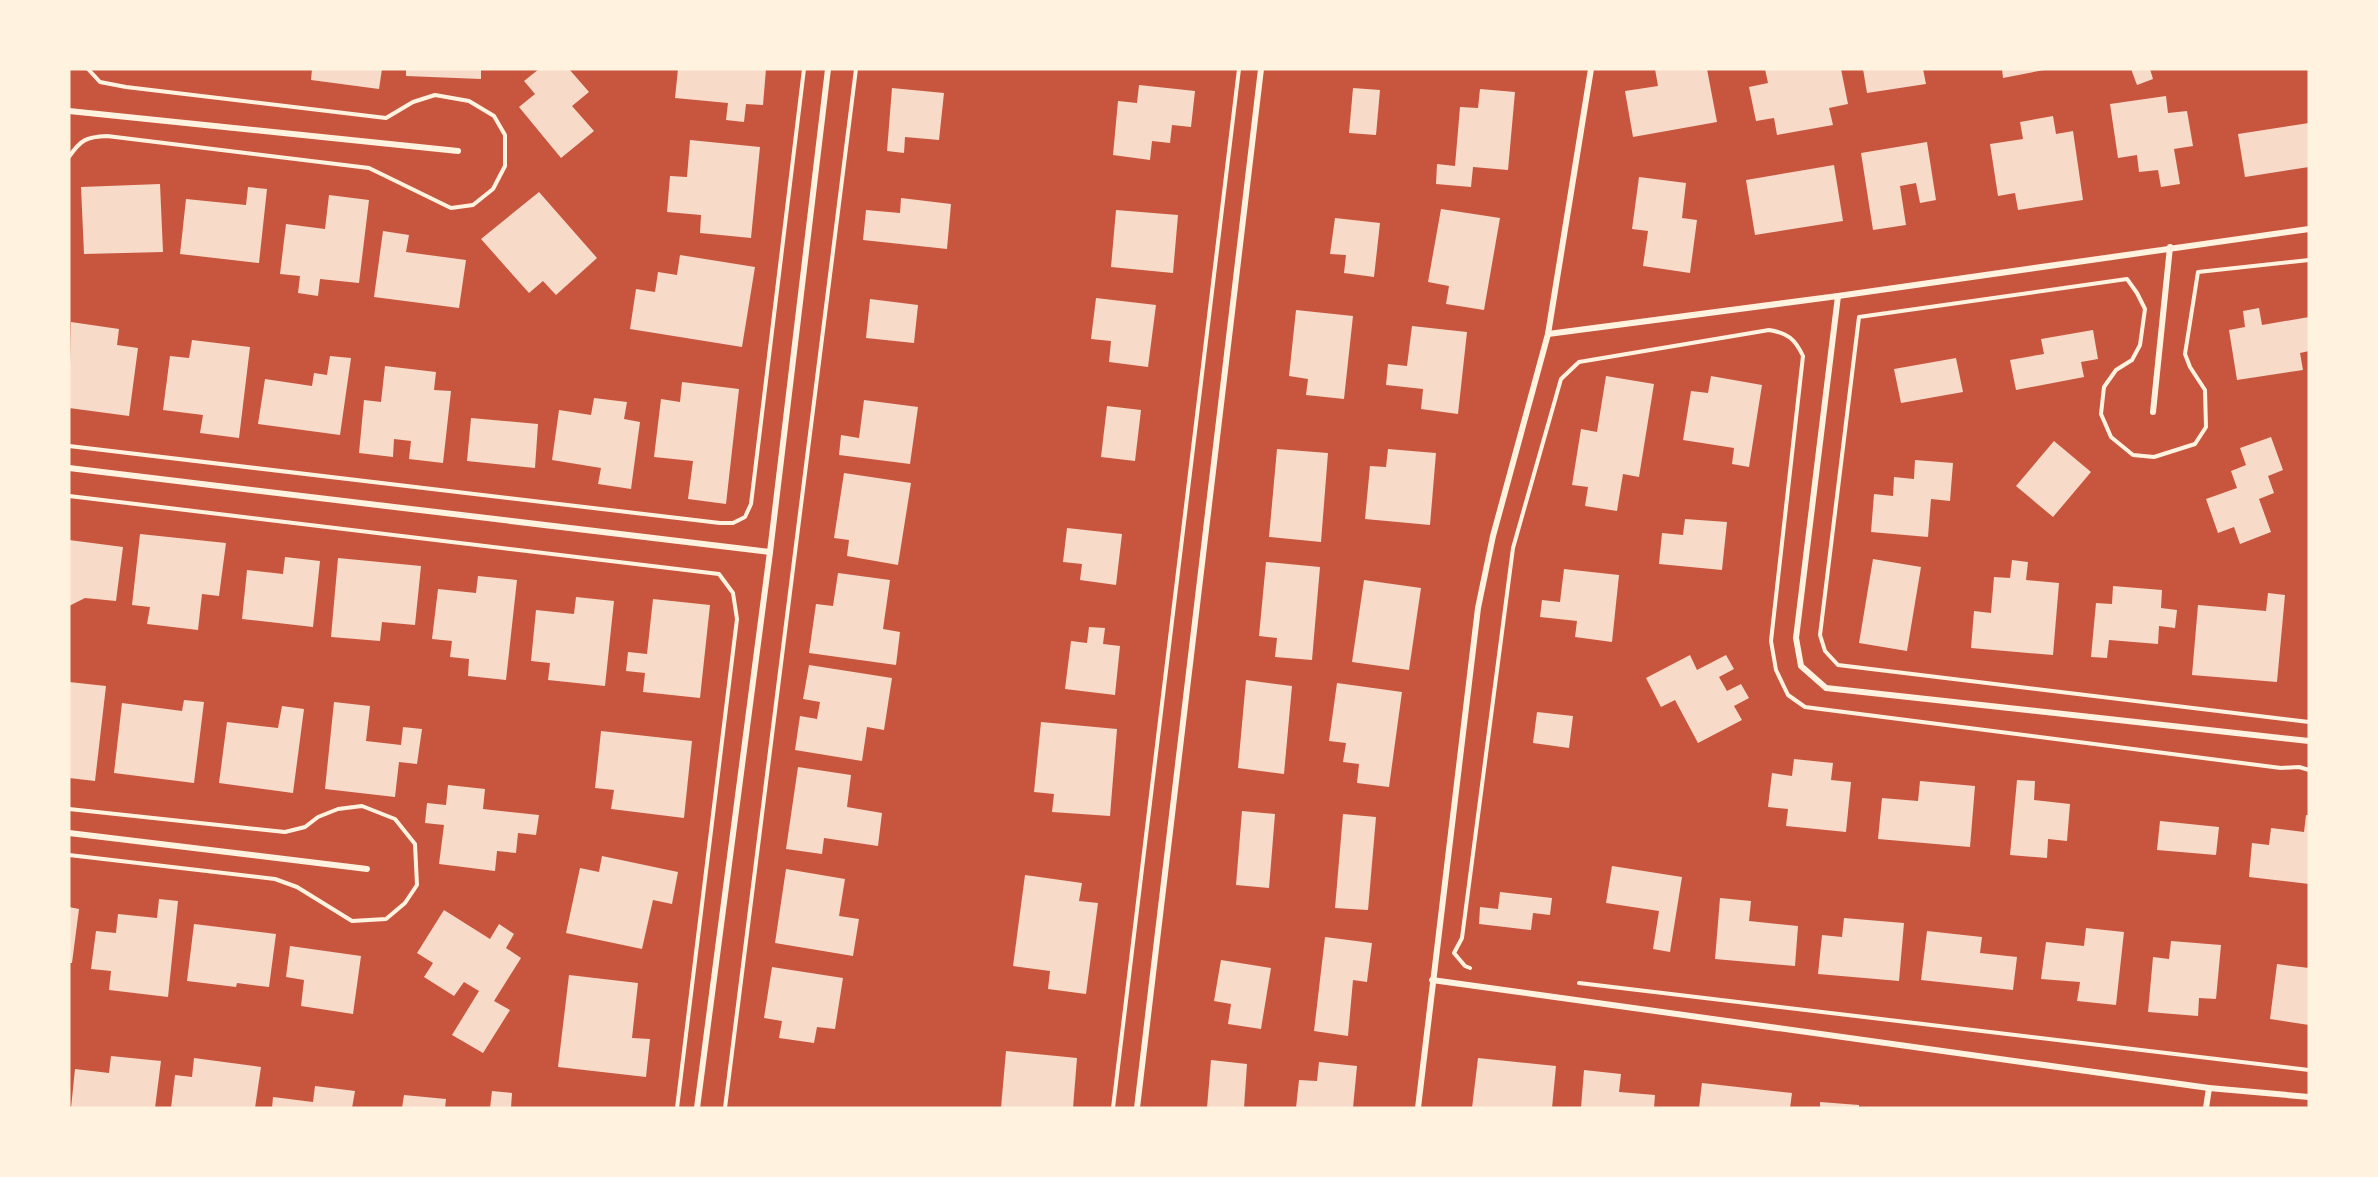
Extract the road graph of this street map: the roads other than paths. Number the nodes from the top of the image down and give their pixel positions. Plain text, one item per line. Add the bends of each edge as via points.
1 (828, 69) edge
2 (1261, 69) edge
3 (1591, 69) edge
4 (69, 111) edge
5 (458, 152) dead end
6 (2309, 229) edge
7 (2170, 248) junction
8 (1838, 296) junction
9 (1548, 334) junction
10 (2153, 411) dead end
11 (69, 468) edge
12 (770, 552) junction
13 (2309, 741) edge
14 (69, 833) edge
15 (367, 869) dead end
16 (1432, 980) junction
17 (2209, 1088) junction
18 (2309, 1097) edge
19 (697, 1108) edge
20 (1137, 1108) edge
21 (1418, 1108) edge
22 (2206, 1108) edge

1 - 12 street
2 - 20 street
3 - 9 street
4 - 5 street
6 - 7 street
7 - 8 street
7 - 10 street
8 - 9 street
8 - 13 street via 1796,638 1801,666 1826,688
9 - 16 street via 1493,536 1478,608
11 - 12 street
12 - 19 street
14 - 15 street
16 - 17 street
16 - 21 street
17 - 18 street
17 - 22 street

